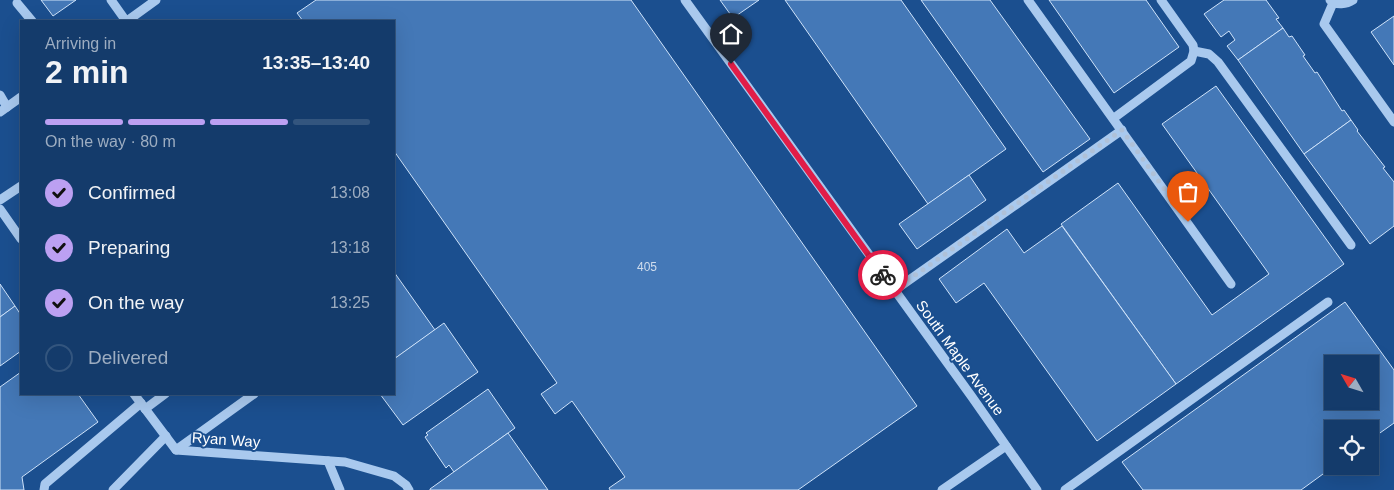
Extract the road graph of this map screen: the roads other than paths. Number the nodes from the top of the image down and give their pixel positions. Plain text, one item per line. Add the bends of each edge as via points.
1 (111, 0) edge
2 (156, 0) edge
3 (685, 0) edge
4 (1028, 0) edge
5 (1161, 0) edge
6 (1353, 0) edge
7 (1331, 2) edge
8 (17, 3) dead end
9 (31, 20) edge
10 (125, 20) edge
11 (127, 20) edge
12 (1194, 51) junction
13 (0, 95) edge
14 (20, 98) edge
15 (4, 109) edge
16 (1114, 118) junction
17 (1394, 122) edge
18 (1122, 130) junction
19 (20, 187) edge
20 (0, 200) edge
21 (0, 209) edge
22 (20, 238) edge
23 (1351, 245) dead end
24 (1231, 284) dead end
25 (894, 290) junction
26 (1328, 302) dead end
27 (135, 395) edge
28 (163, 395) edge
29 (253, 395) edge
30 (143, 406) junction
31 (166, 436) junction
32 (1006, 446) junction
33 (176, 450) junction
34 (328, 461) junction
35 (44, 490) edge
36 (113, 490) edge
37 (340, 490) edge
38 (409, 490) edge
39 (942, 490) edge
40 (1037, 490) edge
41 (1065, 490) edge

1 - 10 street
2 - 11 street
3 - 25 street, South Maple Avenue
4 - 16 street
5 - 12 street
6 - 7 street via 1347,4
7 - 17 street via 1324,24
8 - 9 street
12 - 16 street via 1191,61
12 - 23 street via 1209,54 1218,62
13 - 15 street
14 - 15 street
16 - 18 street
18 - 24 street
18 - 25 street
19 - 20 street
21 - 22 street
25 - 32 street, South Maple Avenue
26 - 41 street
27 - 30 street, Ryan Way
28 - 30 street
29 - 33 street
30 - 31 street, Ryan Way
30 - 35 street via 45,484
31 - 33 street, Ryan Way
31 - 36 street
32 - 39 street
32 - 40 street, South Maple Avenue
33 - 34 street, Ryan Way
34 - 37 street
34 - 38 street, Ryan Way via 345,462 394,476

